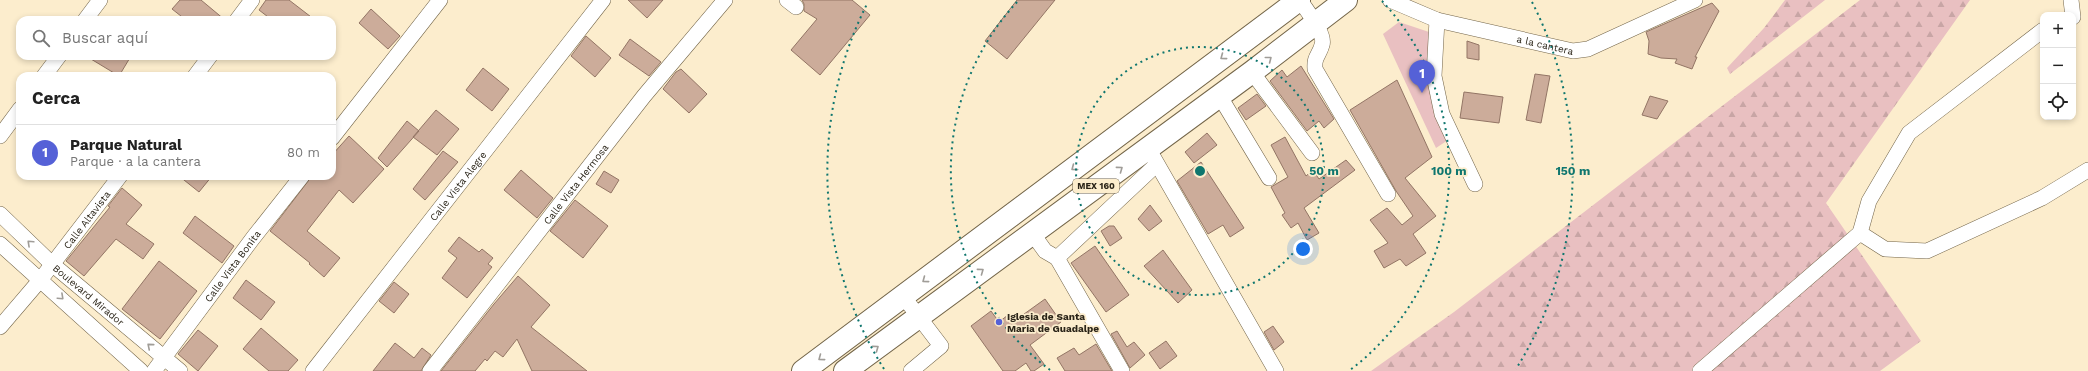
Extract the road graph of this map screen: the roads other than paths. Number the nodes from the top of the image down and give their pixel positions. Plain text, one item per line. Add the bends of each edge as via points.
1 (100, 0) edge
2 (252, 0) edge
3 (440, 0) edge
4 (603, 0) edge
5 (725, 0) edge
6 (1300, 0) edge
7 (1346, 0) edge
8 (1390, 0) edge
9 (1695, 0) edge
10 (2071, 0) edge
11 (2072, 12) edge
12 (88, 16) edge
13 (240, 16) edge
14 (1437, 20) junction
15 (1315, 23) junction
16 (2040, 32) edge
17 (56, 60) edge
18 (207, 60) edge
19 (47, 72) edge
20 (198, 72) edge
21 (1252, 72) junction
22 (1219, 95) junction
23 (16, 114) edge
24 (336, 133) edge
25 (0, 136) edge
26 (1312, 153) dead end
27 (1152, 156) junction
28 (2088, 170) edge
29 (1269, 178) dead end
30 (117, 180) edge
31 (299, 180) edge
32 (1475, 184) dead end
33 (1388, 194) dead end
34 (0, 214) edge
35 (1032, 233) junction
36 (1860, 233) junction
37 (0, 244) edge
38 (1057, 258) junction
39 (52, 264) junction
40 (41, 279) junction
41 (903, 296) junction
42 (918, 317) junction
43 (0, 328) edge
44 (164, 358) junction
45 (141, 371) edge
46 (154, 371) edge
47 (180, 371) edge
48 (313, 371) edge
49 (430, 371) edge
50 (803, 371) edge
51 (845, 371) edge
52 (911, 371) edge
53 (1122, 371) edge
54 (1276, 371) edge
55 (1700, 371) edge

1 - 12 street
2 - 13 street
3 - 24 street
4 - 48 street, Calle Vista Alegre
5 - 49 street, Calle Vista Hermosa via 644,96
6 - 15 street
6 -> 41 main road, MEX 160
7 - 15 main road, MEX 160
8 - 14 street, a la cantera
9 - 14 street, a la cantera via 1588,49 1573,51
10 - 11 street
14 - 32 street via 1434,76 1442,114
21 -> 15 main road, MEX 160
15 - 33 street via 1323,44 1315,59 1316,69
16 - 36 street via 1908,133 1869,201
17 - 19 street
18 - 20 street
21 - 22 main road, MEX 160
21 - 26 street
22 - 27 main road, MEX 160
22 - 29 street
23 - 25 street
35 -> 27 main road, MEX 160
27 - 38 street
27 - 54 street
28 - 36 street via 2042,198 1927,251 1884,248
30 - 39 street, Calle Altavista
31 - 44 street, Calle Vista Bonita via 252,238
39 -> 34 street, Boulevard Mirador
35 - 38 street via 1044,251
42 -> 35 main road, MEX 160
36 - 55 street
37 - 40 street, Boulevard Mirador
38 - 53 street
39 - 40 street, Calle Altavista
44 -> 39 street, Boulevard Mirador
40 - 43 street, Calle Altavista
40 -> 45 street, Boulevard Mirador
41 - 42 street
41 -> 50 main road, MEX 160
51 -> 42 main road, MEX 160
42 - 52 street via 941,346
44 - 46 street, Calle Vista Bonita
44 - 47 street, Boulevard Mirador

